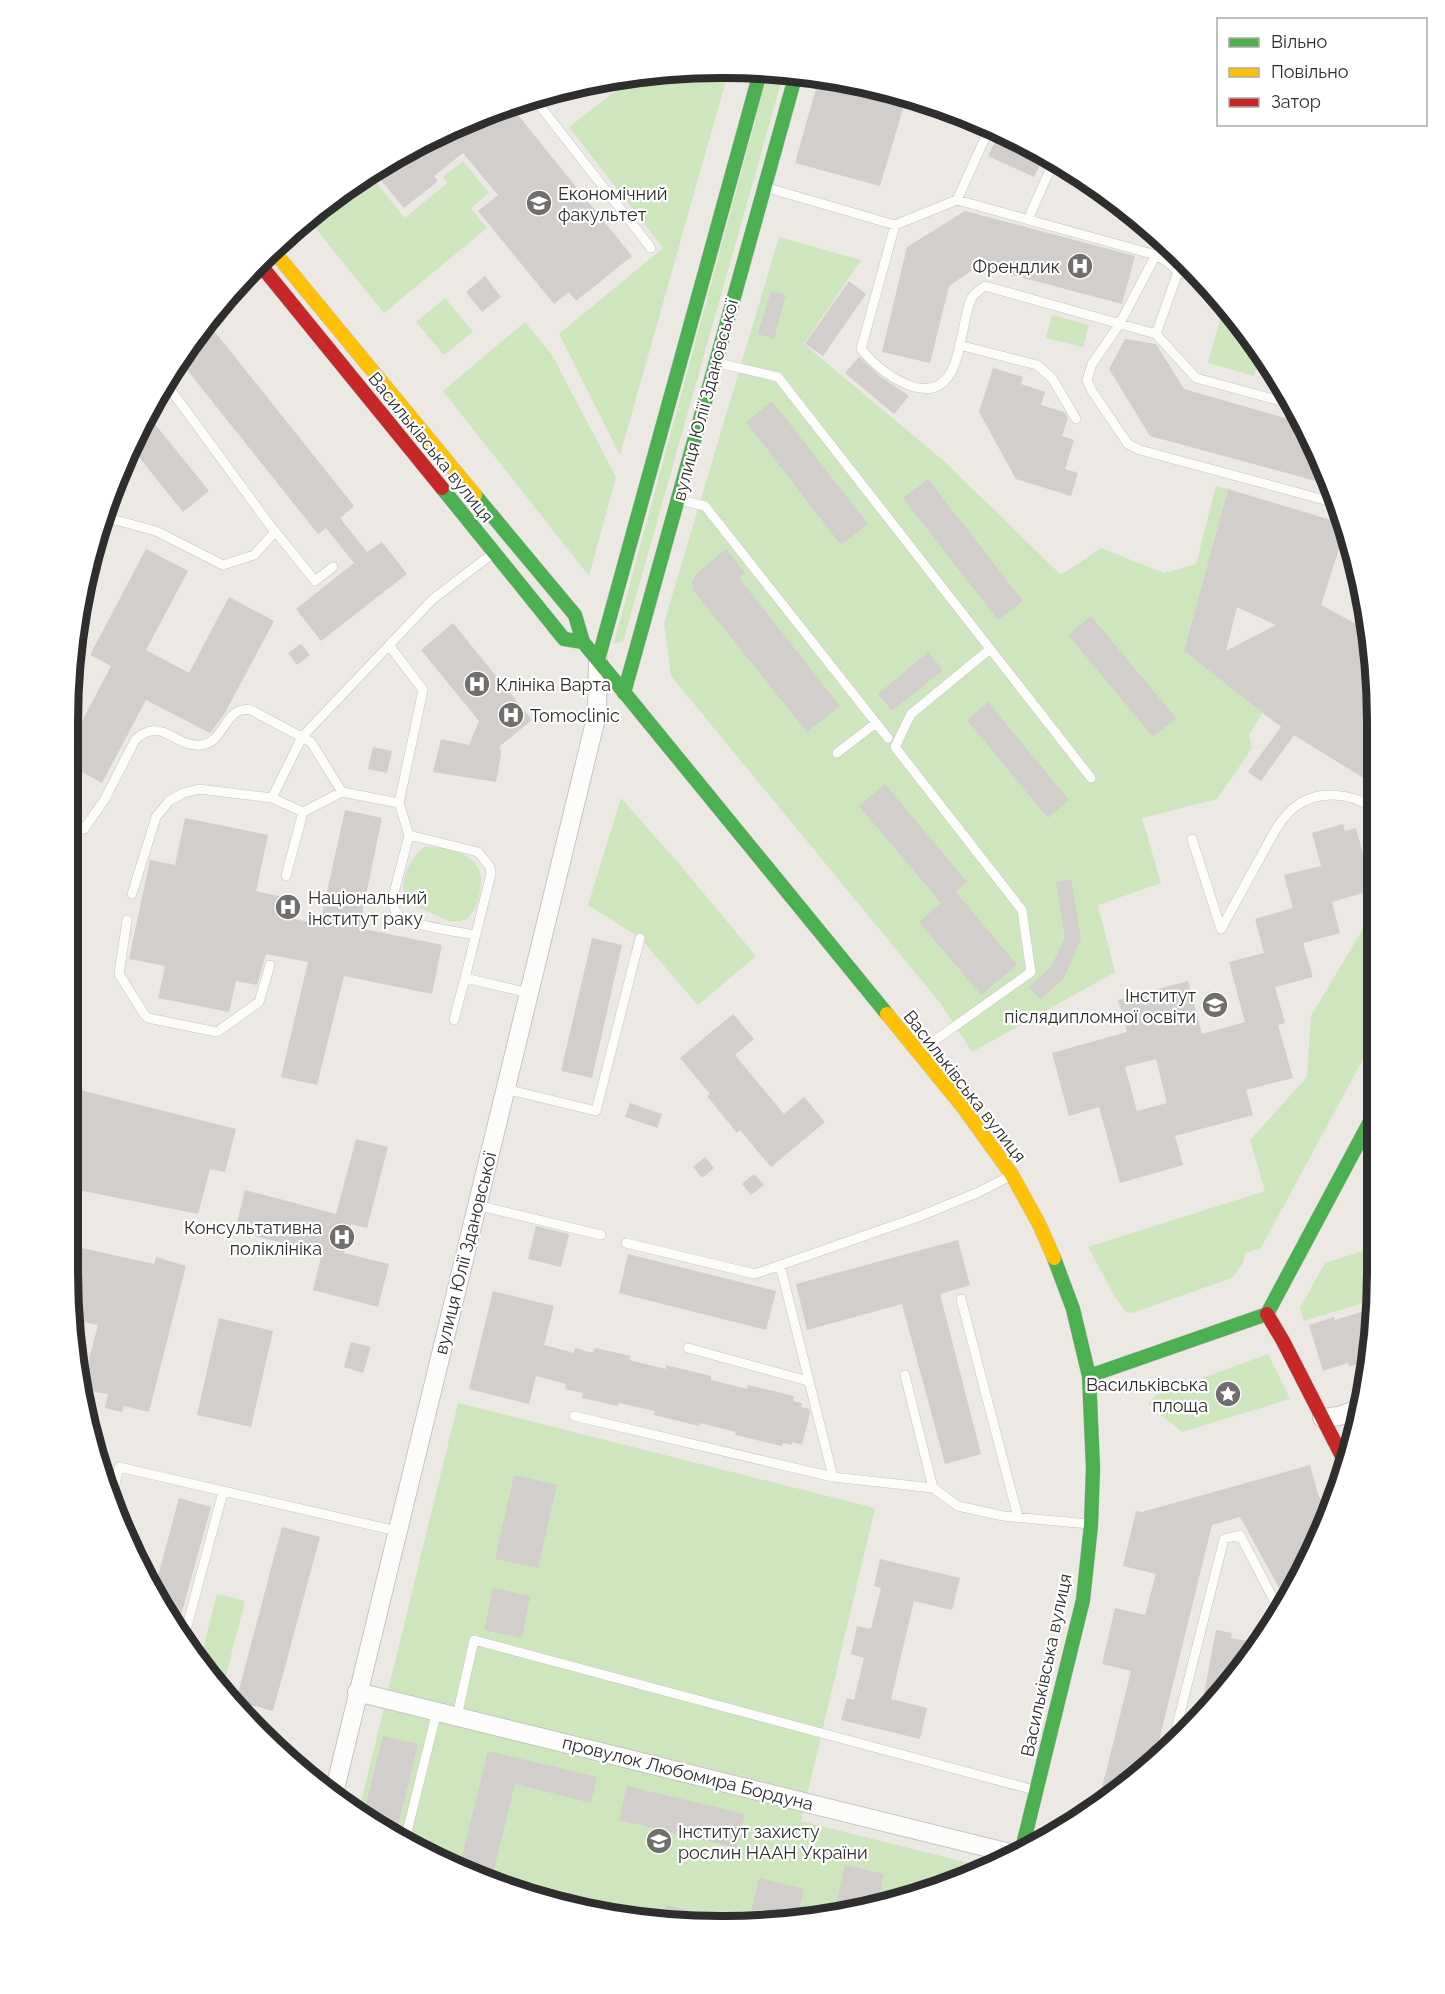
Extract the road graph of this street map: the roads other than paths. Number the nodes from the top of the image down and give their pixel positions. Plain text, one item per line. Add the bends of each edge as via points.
1 (758, 79) edge
2 (794, 82) edge
3 (539, 105) edge
4 (987, 135) edge
5 (1051, 168) edge
6 (764, 187) junction
7 (957, 200) junction
8 (1028, 219) junction
9 (895, 225) junction
10 (651, 248) dead end
11 (1156, 255) junction
12 (278, 257) edge
13 (264, 270) edge
14 (1178, 272) junction
15 (1184, 274) edge
16 (1119, 325) junction
17 (1156, 334) junction
18 (959, 345) junction
19 (715, 362) junction
20 (171, 390) edge
21 (1282, 401) edge
22 (1076, 419) dead end
23 (678, 500) junction
24 (1327, 500) edge
25 (111, 519) edge
26 (275, 531) junction
27 (494, 552) junction
28 (333, 567) dead end
29 (583, 642) junction
30 (389, 645) junction
31 (990, 649) junction
32 (598, 660) junction
33 (624, 693) junction
34 (597, 714) junction
35 (876, 723) junction
36 (302, 737) junction
37 (888, 738) dead end
38 (837, 753) dead end
39 (1091, 778) dead end
40 (342, 792) junction
41 (272, 798) junction
42 (399, 803) junction
43 (1367, 805) edge
44 (303, 812) junction
45 (78, 826) edge
46 (409, 836) junction
47 (1192, 839) dead end
48 (286, 876) dead end
49 (132, 894) dead end
50 (127, 920) dead end
51 (476, 935) junction
52 (640, 938) dead end
53 (270, 965) dead end
54 (465, 978) junction
55 (529, 993) junction
56 (454, 1020) dead end
57 (918, 1053) junction
58 (505, 1089) junction
59 (1367, 1127) edge
60 (1012, 1175) junction
61 (477, 1205) junction
62 (601, 1235) dead end
63 (626, 1243) dead end
64 (780, 1265) junction
65 (961, 1299) dead end
66 (1267, 1314) junction
67 (688, 1348) dead end
68 (905, 1375) dead end
69 (1089, 1376) junction
70 (808, 1381) junction
71 (1351, 1411) edge
72 (574, 1416) dead end
73 (1322, 1418) junction
74 (1340, 1453) edge
75 (833, 1477) junction
76 (115, 1486) edge
77 (933, 1488) junction
78 (223, 1492) junction
79 (1018, 1518) junction
80 (1091, 1525) junction
81 (397, 1531) junction
82 (1275, 1603) edge
83 (186, 1629) edge
84 (357, 1692) junction
85 (437, 1711) junction
86 (457, 1716) junction
87 (1176, 1729) edge
88 (335, 1787) edge
89 (1037, 1790) junction
90 (407, 1834) edge
91 (1023, 1842) edge
92 (1006, 1851) edge

1 - 32 main road, вулиця Юлії Здановської
2 - 6 main road, вулиця Юлії Здановської
3 - 10 lane
4 - 7 lane
5 - 8 lane
6 - 9 lane
6 - 19 main road, вулиця Юлії Здановської
7 - 8 lane
7 - 9 lane
8 - 11 lane
9 - 18 lane via 861,349 902,383 923,389 938,387 951,375
11 - 14 lane
11 - 16 lane
12 - 29 main road, Васильківська вулиця via 575,615
13 - 27 main road, Васильківська вулиця
14 - 15 lane
14 - 17 lane
16 - 17 lane
16 - 18 lane via 985,286 972,296
16 - 24 lane via 1092,364 1087,380 1128,444
17 - 21 lane via 1196,378
18 - 22 lane via 1037,365 1052,378
19 - 23 main road, вулиця Юлії Здановської
19 - 31 lane via 778,377
20 - 26 lane
23 - 33 main road, вулиця Юлії Здановської
23 - 35 lane via 705,506
25 - 26 lane via 156,531 223,565 254,555
26 - 28 lane via 315,581
27 - 29 main road, Васильківська вулиця via 564,639
27 - 30 lane via 433,599
29 - 32 main road, Васильківська вулиця
30 - 36 lane
30 - 42 lane via 423,690
31 - 39 lane
31 - 57 lane via 911,714 896,747 1022,910 1031,972
32 - 33 main road, Васильківська вулиця
32 - 34 street, вулиця Юлії Здановської
33 - 34 street
33 - 57 main road, Васильківська вулиця
34 - 55 street, вулиця Юлії Здановської
35 - 37 lane
35 - 38 lane
36 - 40 lane via 311,742
36 - 41 lane
36 - 45 lane via 243,708 234,712 211,742 199,745 150,730 135,740 105,800 84,829
40 - 42 lane
40 - 44 lane
41 - 44 lane
41 - 49 lane via 199,789 169,801 156,817
42 - 46 lane
43 - 47 lane via 1334,794 1296,806 1280,821 1221,929
44 - 48 lane
46 - 51 lane via 478,852 484,857 491,874
46 - 51 lane via 392,901 398,915
50 - 53 lane via 119,974 148,1018 217,1032 259,1002
51 - 54 lane
52 - 58 lane via 596,1111
54 - 55 lane
54 - 56 lane
55 - 58 street, вулиця Юлії Здановської
57 - 60 main road, Васильківська вулиця
58 - 61 street, вулиця Юлії Здановської
59 - 66 main road
60 - 64 lane via 918,1217
60 - 69 main road, Васильківська вулиця via 1059,1269
61 - 62 lane
61 - 81 street, вулиця Юлії Здановської
63 - 64 lane via 755,1274
64 - 70 lane
65 - 79 lane
66 - 69 main road
66 - 73 main road
67 - 70 lane
68 - 77 lane
69 - 80 main road, Васильківська вулиця
70 - 75 lane
71 - 73 street
72 - 75 lane
73 - 74 main road
75 - 77 lane
76 - 78 lane via 119,1467
77 - 79 lane via 958,1506
78 - 81 lane
78 - 83 lane
79 - 80 lane
80 - 89 main road, Васильківська вулиця via 1083,1600
81 - 84 street, вулиця Юлії Здановської
82 - 87 lane via 1240,1535 1224,1539
84 - 85 street, провулок Любомира Бордуна
84 - 88 street, вулиця Юлії Здановської
85 - 86 street, провулок Любомира Бордуна
85 - 90 lane
86 - 89 lane via 474,1640
86 - 92 street, провулок Любомира Бордуна
89 - 91 main road, Васильківська вулиця

